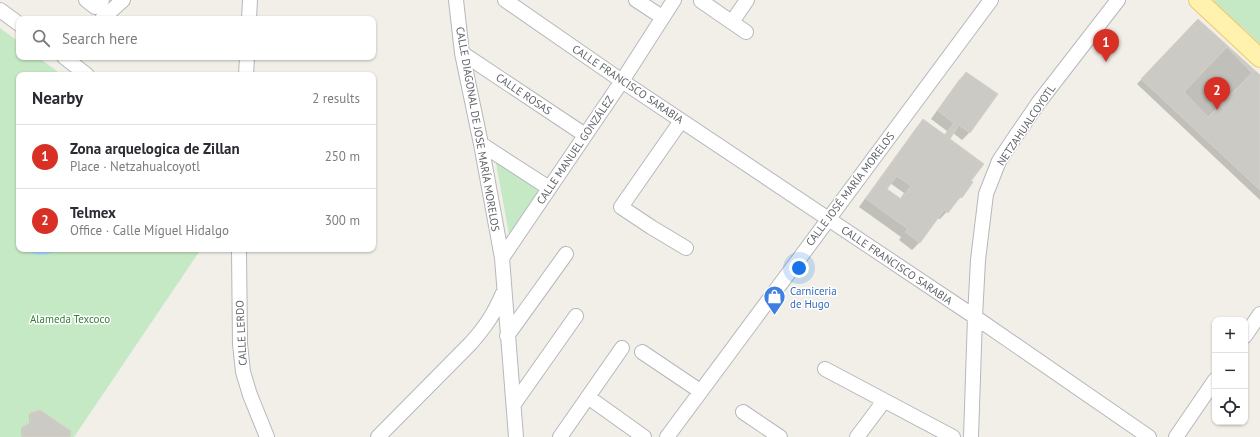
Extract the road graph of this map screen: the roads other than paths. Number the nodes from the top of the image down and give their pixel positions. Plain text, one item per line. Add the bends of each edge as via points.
1 (250, 0) edge
2 (456, 0) edge
3 (505, 0) edge
4 (636, 0) edge
5 (674, 0) edge
6 (747, 0) edge
7 (991, 0) edge
8 (1118, 0) edge
9 (1198, 0) edge
10 (120, 1) edge
11 (701, 1) dead end
12 (0, 10) edge
13 (105, 16) edge
14 (249, 16) edge
15 (662, 17) junction
16 (16, 22) edge
17 (732, 22) junction
18 (746, 32) dead end
19 (462, 53) junction
20 (1260, 58) edge
21 (68, 60) edge
22 (247, 60) edge
23 (83, 72) edge
24 (246, 72) edge
25 (622, 81) junction
26 (681, 121) junction
27 (585, 135) junction
28 (481, 144) junction
29 (549, 188) junction
30 (828, 219) junction
31 (686, 248) dead end
32 (239, 252) edge
33 (566, 254) dead end
34 (502, 258) junction
35 (504, 291) junction
36 (1260, 314) edge
37 (576, 316) dead end
38 (975, 317) junction
39 (1248, 332) edge
40 (507, 336) junction
41 (622, 348) dead end
42 (642, 352) dead end
43 (826, 369) dead end
44 (1212, 384) edge
45 (700, 391) junction
46 (588, 397) junction
47 (884, 401) junction
48 (514, 404) junction
49 (743, 412) dead end
50 (381, 436) edge
51 (267, 437) edge
52 (516, 437) edge
53 (560, 437) edge
54 (644, 437) edge
55 (667, 437) edge
56 (780, 437) edge
57 (857, 437) edge
58 (953, 437) edge
59 (971, 437) edge
60 (1149, 437) edge
61 (1176, 437) edge

1 - 14 street
2 - 19 street, CALLE DIAGONAL DE JOSE MARÍA MORELOS
3 - 25 street, CALLE FRANCISCO SARABIA
4 - 15 street
5 - 15 street, CALLE MANUEL GONZÁLEZ
6 - 17 street
7 - 30 street, CALLE JOSÉ MARÍA MORELOS
8 - 38 street, NETZAHUALCOYOTL via 1039,102 999,161 986,194 978,260
9 - 20 main road
10 - 13 street
11 - 17 street
12 - 16 street
15 - 25 street, CALLE MANUEL GONZÁLEZ
17 - 18 street
19 - 27 street, CALLE ROSAS
19 - 28 street, CALLE DIAGONAL DE JOSE MARÍA MORELOS
21 - 23 street
22 - 24 street
25 - 26 street, CALLE FRANCISCO SARABIA
25 - 27 street, CALLE MANUEL GONZÁLEZ
26 - 30 street, CALLE FRANCISCO SARABIA
26 - 31 street via 621,207
27 - 29 street, CALLE MANUEL GONZÁLEZ
28 - 29 street
28 - 34 street, CALLE DIAGONAL DE JOSE MARÍA MORELOS
29 - 34 street, CALLE MANUEL GONZÁLEZ
30 - 38 street, CALLE FRANCISCO SARABIA
30 - 45 street, CALLE JOSÉ MARÍA MORELOS
32 - 51 street, CALLE LERDO via 240,344 243,372
33 - 40 street
34 - 35 street, CALLE DIAGONAL DE JOSE MARÍA MORELOS
35 - 40 street, CALLE DIAGONAL DE JOSE MARÍA MORELOS
35 - 50 street via 494,313 472,344
36 - 39 street
37 - 48 street
38 - 59 street, NETZAHUALCOYOTL
38 - 60 street, CALLE FRANCISCO SARABIA
40 - 48 street, CALLE DIAGONAL DE JOSE MARÍA MORELOS
41 - 46 street
42 - 45 street
43 - 47 street
44 - 61 street
45 - 55 street, CALLE JOSÉ MARÍA MORELOS
46 - 53 street
46 - 54 street
47 - 57 street
47 - 58 street
48 - 52 street, CALLE DIAGONAL DE JOSE MARÍA MORELOS
49 - 56 street

